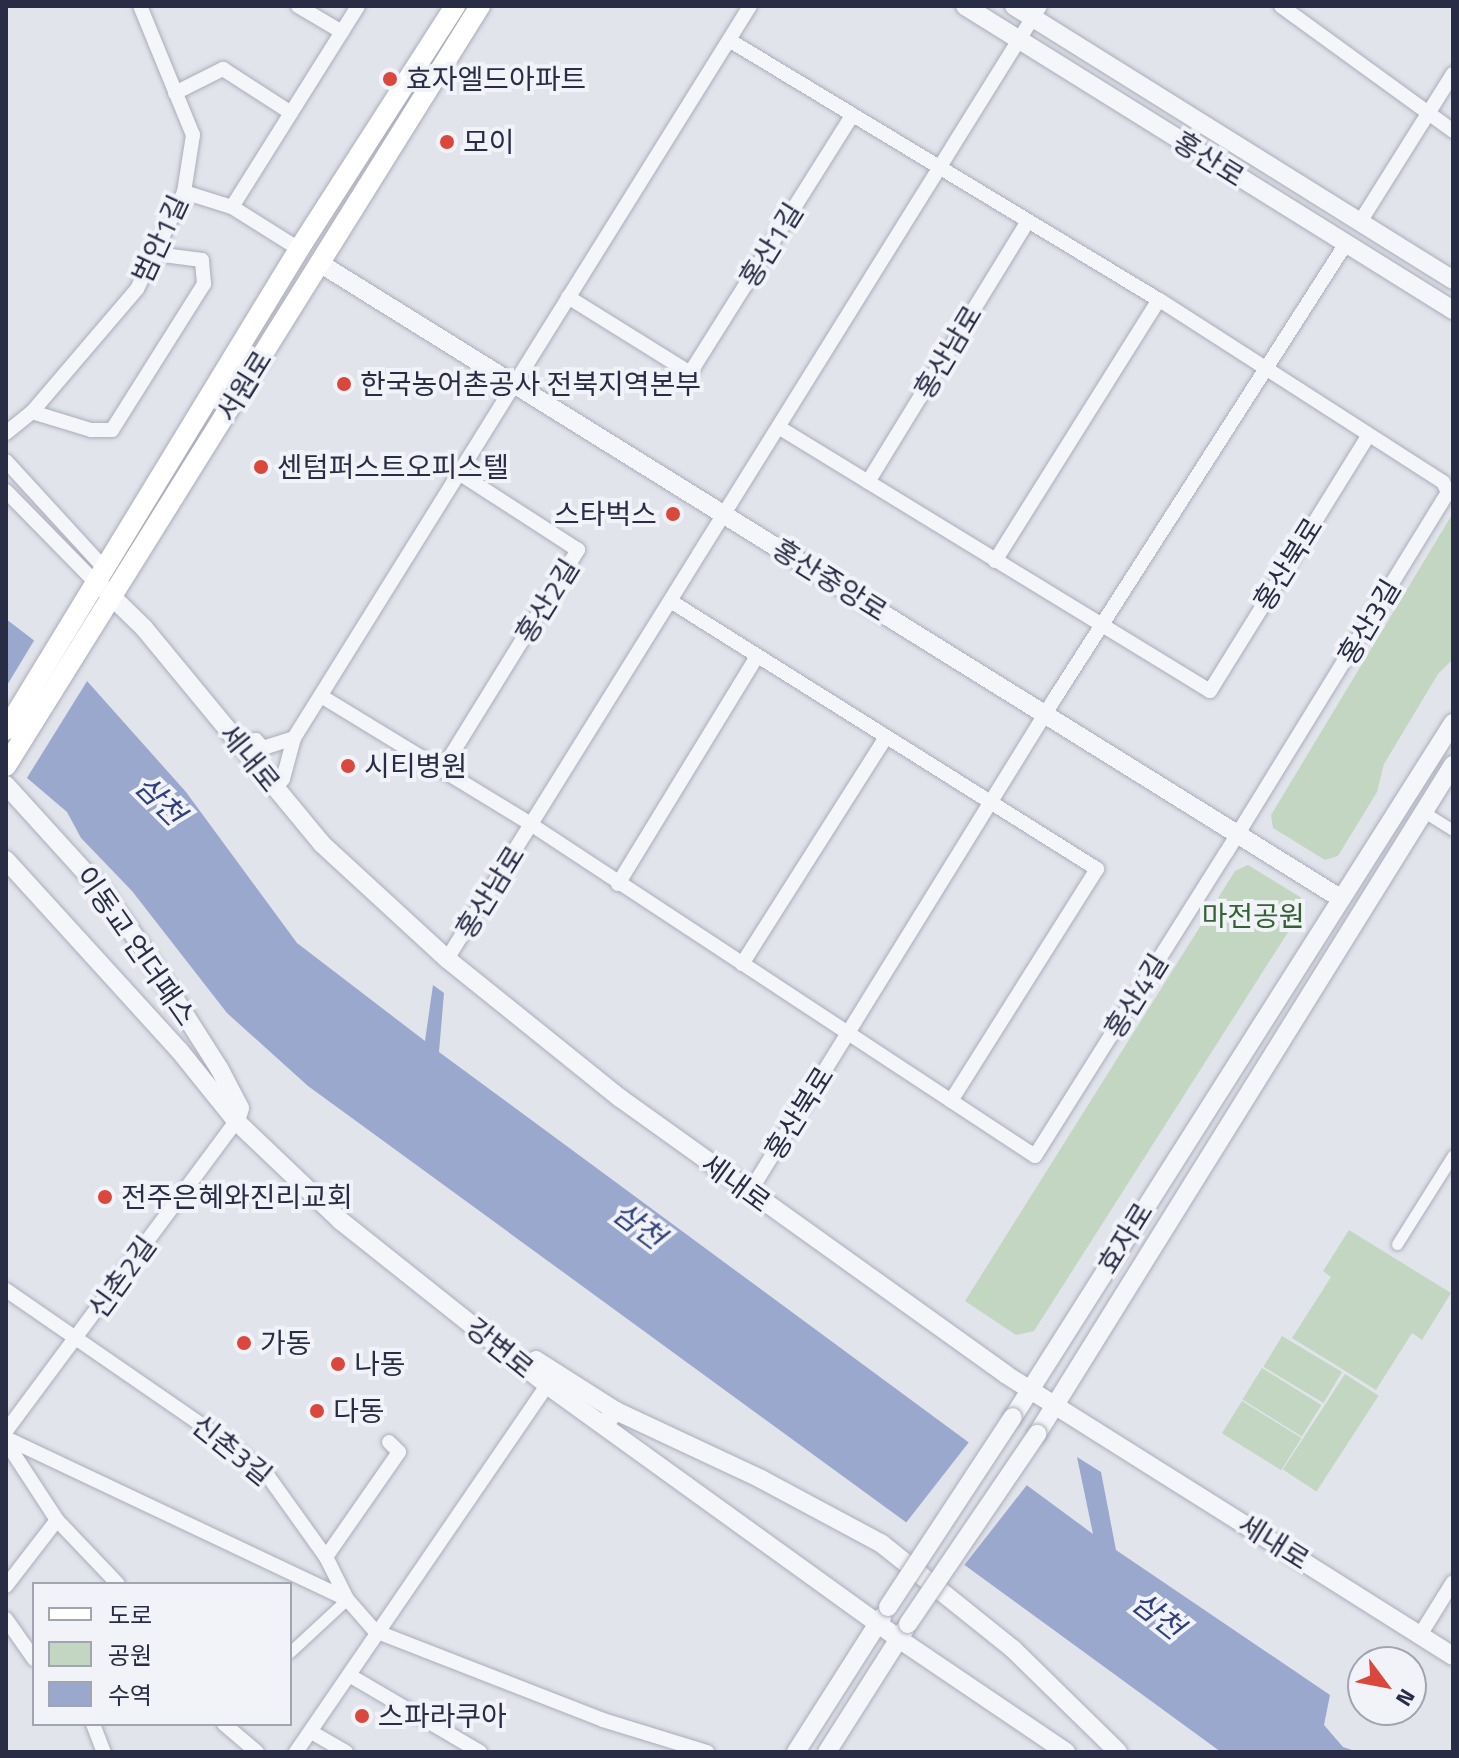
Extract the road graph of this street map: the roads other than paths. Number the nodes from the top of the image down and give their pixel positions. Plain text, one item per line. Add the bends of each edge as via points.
1 (140, 6) edge
2 (298, 6) edge
3 (358, 6) edge
4 (455, 6) edge
5 (480, 6) edge
6 (750, 6) edge
7 (965, 6) edge
8 (1014, 6) edge
9 (1281, 6) edge
10 (1036, 12) edge
11 (342, 32) junction
12 (729, 40) junction
13 (1020, 40) junction
14 (1453, 74) edge
15 (175, 93) junction
16 (291, 113) junction
17 (1427, 115) junction
18 (852, 116) junction
19 (1453, 131) edge
20 (939, 169) junction
21 (184, 192) junction
22 (232, 207) junction
23 (1028, 221) junction
24 (1360, 222) junction
25 (1345, 245) junction
26 (299, 249) junction
27 (155, 254) junction
28 (321, 264) junction
29 (1453, 280) edge
30 (568, 297) junction
31 (1159, 300) junction
32 (1453, 310) edge
33 (1264, 369) junction
34 (515, 386) junction
35 (32, 412) junction
36 (780, 428) junction
37 (6, 433) edge
38 (1369, 435) junction
39 (6, 461) edge
40 (462, 475) junction
41 (868, 482) junction
42 (6, 491) edge
43 (726, 516) junction
44 (995, 561) junction
45 (98, 593) junction
46 (115, 595) junction
47 (672, 602) junction
48 (1101, 626) junction
49 (756, 658) junction
50 (321, 696) junction
51 (1044, 716) junction
52 (1453, 723) edge
53 (6, 730) edge
54 (886, 737) junction
55 (294, 738) junction
56 (243, 748) junction
57 (1453, 765) edge
58 (6, 766) edge
59 (442, 770) junction
60 (6, 785) edge
61 (274, 789) junction
62 (991, 803) junction
63 (1424, 812) junction
64 (532, 825) junction
65 (1453, 830) edge
66 (1237, 835) junction
67 (6, 860) edge
68 (618, 884) junction
69 (1340, 898) junction
70 (669, 917) joint
71 (447, 959) junction
72 (742, 964) junction
73 (848, 1033) junction
74 (951, 1101) junction
75 (236, 1121) junction
76 (1453, 1155) edge
77 (1035, 1156) joint
78 (749, 1193) junction
79 (1397, 1244) dead end
80 (6, 1290) edge
81 (78, 1337) junction
82 (530, 1372) junction
83 (547, 1385) junction
84 (1031, 1386) junction
85 (1055, 1402) junction
86 (616, 1411) junction
87 (603, 1425) junction
88 (6, 1431) edge
89 (6, 1440) edge
90 (389, 1442) dead end
91 (57, 1520) junction
92 (326, 1557) junction
93 (116, 1582) edge
94 (1453, 1582) edge
95 (6, 1586) edge
96 (347, 1599) junction
97 (6, 1619) edge
98 (878, 1624) junction
99 (375, 1631) junction
100 (903, 1632) junction
101 (1420, 1635) junction
102 (292, 1650) edge
103 (32, 1656) edge
104 (1453, 1656) edge
105 (349, 1675) junction
106 (94, 1726) edge
107 (226, 1726) edge
108 (313, 1733) junction
109 (104, 1752) edge
110 (257, 1752) edge
111 (296, 1752) edge
112 (346, 1752) edge
113 (479, 1752) edge
114 (707, 1752) edge
115 (796, 1752) edge
116 (827, 1752) edge
117 (1066, 1752) edge
118 (1118, 1752) edge

1 - 15 street, 범안1길
2 - 11 street
3 - 11 street
4 - 26 main road, 서원로
5 - 28 main road, 서원로
6 - 12 street
7 - 13 street, 홍산로
8 - 10 street, 홍산로
9 - 17 street
10 - 13 street, 홍산남로
10 - 24 street, 홍산로
11 - 16 street
12 - 18 street
12 - 30 street
13 - 20 street, 홍산남로
13 - 25 street, 홍산로
14 - 17 street
15 - 16 street via 223,69
15 - 21 street, 범안1길 via 193,135
16 - 22 street
17 - 19 street
17 - 24 street
18 - 20 street
18 - 30 street, 홍산1길 via 690,373
20 - 23 street
20 - 36 street, 홍산남로
21 - 22 street
21 - 27 street, 범안1길
22 - 26 street
23 - 31 street
23 - 41 street, 홍산남로
24 - 29 street, 홍산로
25 - 32 street, 홍산로
25 - 33 street, 홍산북로
26 - 45 main road, 서원로
27 - 35 street, 범안1길 via 137,289
27 - 35 street via 202,260 204,284 112,430 91,430
28 - 34 street, 홍산중앙로
28 - 46 main road, 서원로
30 - 34 street
31 - 33 street
31 - 44 street
33 - 38 street
33 - 48 street, 홍산북로
34 - 40 street
34 - 43 street, 홍산중앙로
35 - 37 street, 범안1길
36 - 41 street
36 - 43 street, 홍산남로
38 - 48 street, 홍산북로 via 1210,691
38 - 66 street, 홍산3길 via 1443,482 1448,492
39 - 45 street
40 - 50 street
40 - 59 street, 홍산2길 via 578,550
41 - 44 street, 홍산북로
42 - 45 street
43 - 47 street, 홍산남로
43 - 51 street, 홍산중앙로
44 - 48 street, 홍산북로
45 - 46 main road, 서원로
45 - 53 main road, 서원로
45 - 58 main road, 서원로
46 - 56 street, 세내로
47 - 49 street
47 - 64 street, 홍산남로
48 - 51 street, 홍산북로
49 - 54 street
49 - 68 street
50 - 55 street
50 - 59 street
51 - 62 street, 홍산북로
51 - 66 street, 홍산중앙로
52 - 69 street, 효자로
54 - 62 street
54 - 72 street
55 - 56 street via 263,748 256,740
55 - 61 street via 283,779
56 - 61 street, 세내로
57 - 63 street, 효자로
59 - 64 street
60 - 75 street, 이동교 언더패스 via 105,894 138,941 219,1068 240,1108
61 - 71 street, 세내로 via 322,844
62 - 73 street, 홍산북로
62 - 74 street via 1097,869
63 - 65 street
63 - 85 street, 효자로
64 - 68 street, 홍산남로
64 - 71 street, 홍산남로
66 - 69 street, 홍산중앙로
66 - 77 street, 홍산4길
67 - 75 street, 강변로 via 179,1050
68 - 70 street, 홍산남로
69 - 84 street, 효자로
70 - 72 street, 홍산북로
71 - 78 street, 세내로
72 - 73 street, 홍산북로
73 - 74 street, 홍산북로
73 - 78 street, 홍산북로
74 - 77 street, 홍산북로
75 - 81 street, 신촌2길
75 - 82 street, 강변로 via 341,1221
76 - 79 street
78 - 84 street, 세내로 via 981,1358
80 - 81 street, 신촌3길
81 - 88 street, 신촌2길
81 - 92 street, 신촌3길 via 268,1476
82 - 83 street, 강변로
82 - 86 street via 536,1360
83 - 87 street, 강변로
83 - 99 street
84 - 85 street, 세내로
84 - 98 street, 효자로, bridge
85 - 100 street, 효자로, bridge
85 - 101 street, 세내로
86 - 87 street
86 - 118 street via 761,1479 882,1544 1013,1649
87 - 98 street, 강변로
89 - 91 street
89 - 96 street, 신촌3길
90 - 92 street via 399,1452
91 - 93 street
91 - 95 street
92 - 96 street, 신촌3길
94 - 101 street
96 - 99 street, 신촌3길
96 - 102 street
97 - 103 street
98 - 100 street, 강변로
98 - 115 street, 효자로
99 - 105 street
99 - 114 street, 신촌3길 via 603,1720
100 - 116 street, 효자로
100 - 117 street, 강변로
101 - 104 street, 세내로
105 - 108 street
105 - 113 street
106 - 109 street
107 - 110 street
108 - 111 street
108 - 112 street

